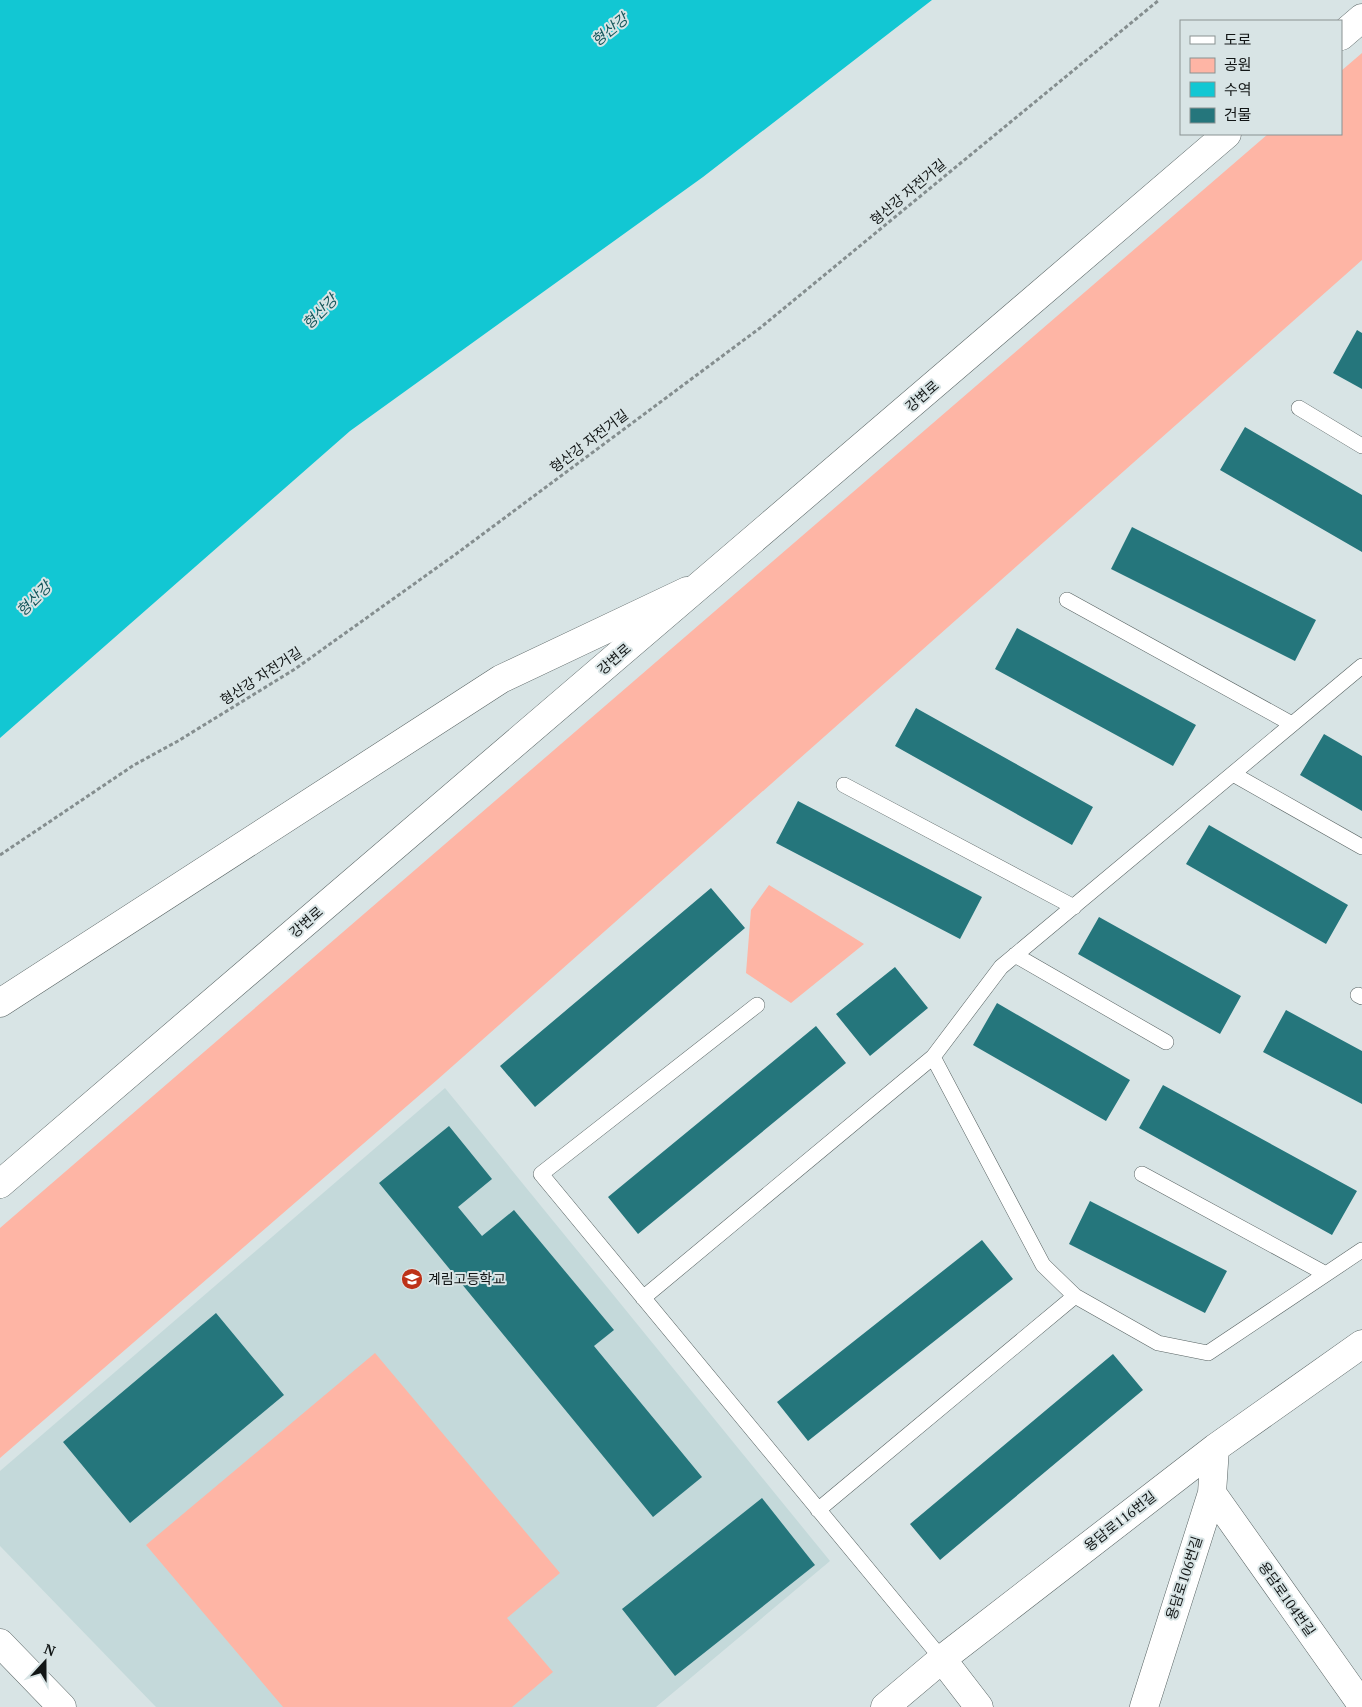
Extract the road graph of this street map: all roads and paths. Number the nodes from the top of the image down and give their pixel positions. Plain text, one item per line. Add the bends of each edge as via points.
1 (1159, 0) edge
2 (1362, 18) edge
3 (1342, 35) edge
4 (1226, 135) edge
5 (1299, 408) dead end
6 (1362, 446) edge
7 (704, 582) junction
8 (1067, 600) dead end
9 (1362, 666) edge
10 (1292, 724) junction
11 (1233, 774) junction
12 (844, 785) dead end
13 (1362, 847) edge
14 (0, 855) edge
15 (1074, 907) junction
16 (1015, 955) junction
17 (0, 1003) edge
18 (757, 1006) dead end
19 (1166, 1042) dead end
20 (933, 1057) junction
21 (1142, 1174) dead end
22 (0, 1184) edge
23 (1362, 1250) edge
24 (1326, 1274) junction
25 (1075, 1296) junction
26 (643, 1298) junction
27 (1362, 1344) edge
28 (1214, 1448) junction
29 (1212, 1493) junction
30 (818, 1510) junction
31 (0, 1643) edge
32 (942, 1659) junction
33 (1362, 1705) edge
34 (62, 1707) edge
35 (885, 1707) edge
36 (979, 1707) edge
37 (1144, 1707) edge

1 - 14 path, 형산강 자전거길 via 760,328 464,548 295,669 134,765
2 - 3 street
4 - 7 street, 강변로
5 - 6 lane
7 - 17 street via 500,679
7 - 22 street, 강변로
8 - 10 lane
9 - 10 lane
10 - 11 lane
11 - 13 lane
11 - 15 lane
12 - 15 lane
15 - 16 lane
16 - 19 lane
16 - 20 lane via 1002,967
18 - 26 lane via 541,1174
20 - 25 lane via 1043,1265
20 - 26 lane
21 - 24 lane
23 - 24 lane
24 - 25 lane via 1208,1353 1158,1343
25 - 30 lane
26 - 30 lane
27 - 28 street, 용담로116번길
28 - 29 street, 용담로106번길
28 - 32 street, 용담로116번길
29 - 33 street, 용담로104번길
29 - 37 street, 용담로106번길
30 - 32 lane
31 - 34 street
32 - 35 street, 용담로116번길
32 - 36 street

